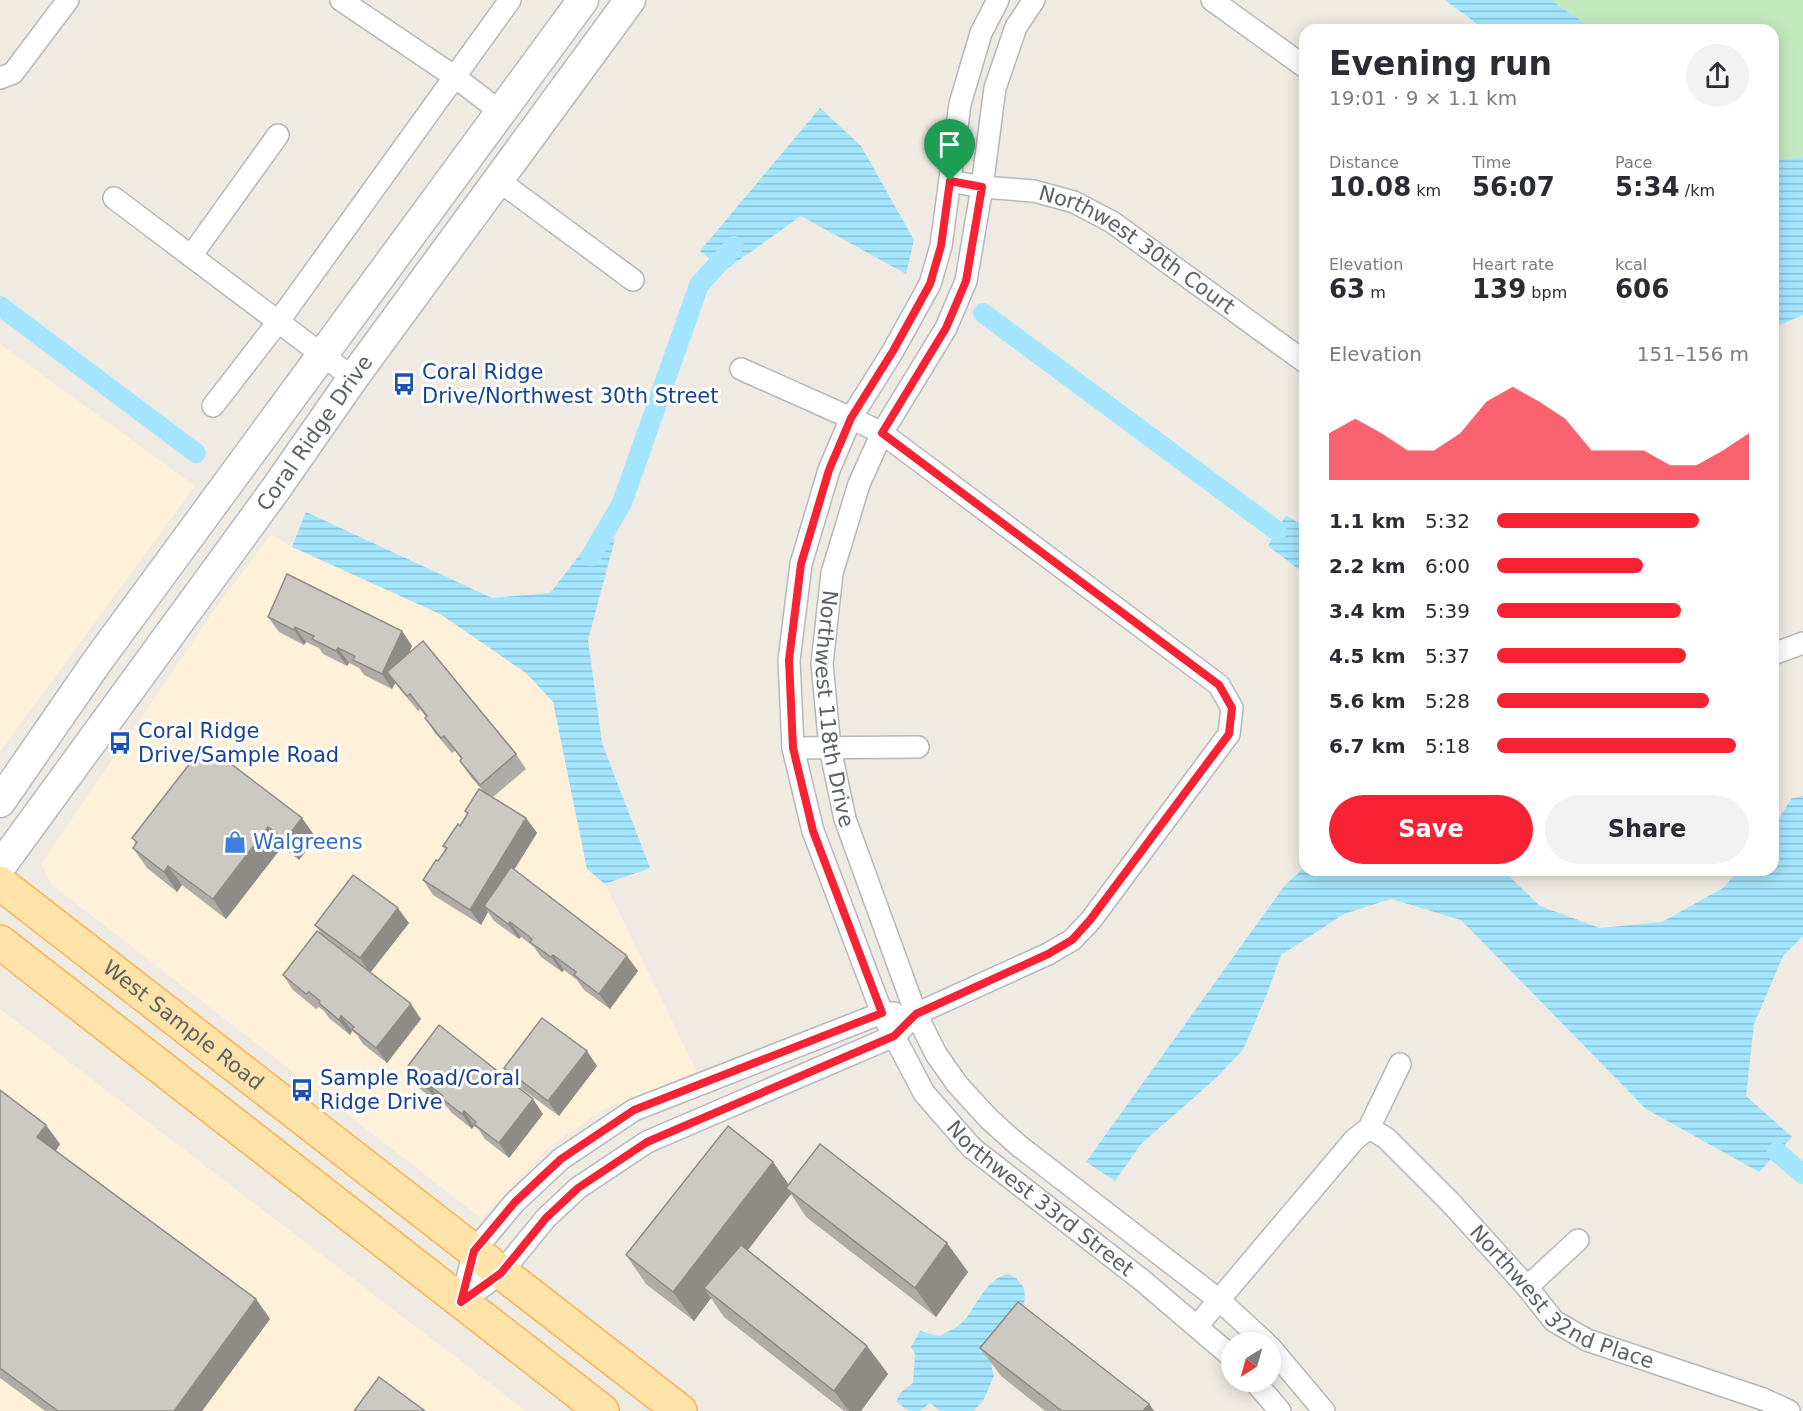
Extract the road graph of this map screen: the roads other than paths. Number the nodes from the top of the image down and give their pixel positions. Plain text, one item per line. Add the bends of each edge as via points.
1 (68, 0) edge
2 (340, 0) edge
3 (510, 0) edge
4 (583, 0) edge
5 (630, 0) edge
6 (998, 0) edge
7 (1034, 0) edge
8 (1212, 0) edge
9 (1299, 63) edge
10 (455, 77) junction
11 (0, 78) edge
12 (501, 112) junction
13 (278, 135) dead end
14 (498, 180) junction
15 (950, 181) junction
16 (982, 187) junction
17 (114, 198) dead end
18 (192, 256) junction
19 (633, 280) dead end
20 (278, 322) junction
21 (322, 355) junction
22 (1299, 358) edge
23 (741, 369) dead end
24 (352, 378) junction
25 (213, 406) dead end
26 (851, 418) junction
27 (882, 433) junction
28 (1803, 644) edge
29 (1779, 652) edge
30 (918, 747) dead end
31 (793, 748) junction
32 (830, 748) junction
33 (0, 802) edge
34 (0, 867) edge
35 (0, 883) edge
36 (0, 942) edge
37 (882, 1013) junction
38 (916, 1014) junction
39 (894, 1036) junction
40 (1400, 1064) dead end
41 (1369, 1128) junction
42 (1578, 1240) dead end
43 (474, 1251) junction
44 (501, 1273) junction
45 (1527, 1287) junction
46 (1219, 1300) junction
47 (461, 1302) junction
48 (1197, 1326) junction
49 (1254, 1332) edge
50 (1221, 1347) edge
51 (1281, 1360) edge
52 (1264, 1392) edge
53 (602, 1411) edge
54 (680, 1411) edge
55 (1280, 1411) edge
56 (1324, 1411) edge
57 (1789, 1411) edge

1 - 11 street via 13,73
2 - 10 street
3 - 10 street
4 - 12 main road, Coral Ridge Drive
5 - 14 main road, Coral Ridge Drive
6 - 15 street, Northwest 118th Drive via 981,33 960,104
7 - 16 street, Northwest 118th Drive via 1017,27 995,88
8 - 9 street
10 - 12 street
10 - 20 street
12 - 21 main road, Coral Ridge Drive
13 - 18 street
14 - 19 street
14 - 24 main road, Coral Ridge Drive
15 - 16 street, Northwest 30th Court
15 - 26 street, Northwest 118th Drive via 941,246 930,284
16 - 22 street, Northwest 30th Court via 1034,191 1064,199 1112,222
16 - 27 street, Northwest 118th Drive via 966,281 946,328
17 - 18 street
18 - 20 street
20 - 21 street
20 - 25 street
21 - 24 street
21 - 33 main road, Coral Ridge Drive via 96,663
23 - 26 street
24 - 34 main road, Coral Ridge Drive
26 - 27 street
26 - 31 street, Northwest 118th Drive via 829,470 801,564 789,660
27 - 32 street, Northwest 118th Drive via 859,484 832,573 822,664
27 - 38 street via 1219,685 1232,708 1229,734 1072,940
28 - 29 street
30 - 32 street
31 - 32 street
31 - 37 street, Northwest 118th Drive via 813,831
32 - 38 street, Northwest 118th Drive via 845,819
35 - 43 main road, West Sample Road
36 - 47 main road
37 - 38 street
37 - 39 street, Northwest 33rd Street
37 - 43 street via 634,1110 561,1159 515,1202
38 - 39 street
38 - 46 street, Northwest 33rd Street via 936,1054 989,1119
39 - 44 street via 647,1142 578,1188 546,1218
39 - 48 street, Northwest 33rd Street via 924,1093 972,1148
40 - 41 street
41 - 45 street, Northwest 32nd Place via 1386,1138 1451,1203
41 - 46 street via 1354,1140
42 - 45 street
43 - 44 main road, West Sample Road
43 - 47 street
44 - 47 street
44 - 54 main road, West Sample Road
45 - 57 street, Northwest 32nd Place via 1554,1321 1587,1340
46 - 48 street
46 - 49 street, Northwest 33rd Street
47 - 53 main road
48 - 50 street, Northwest 33rd Street
51 - 56 street
52 - 55 street

